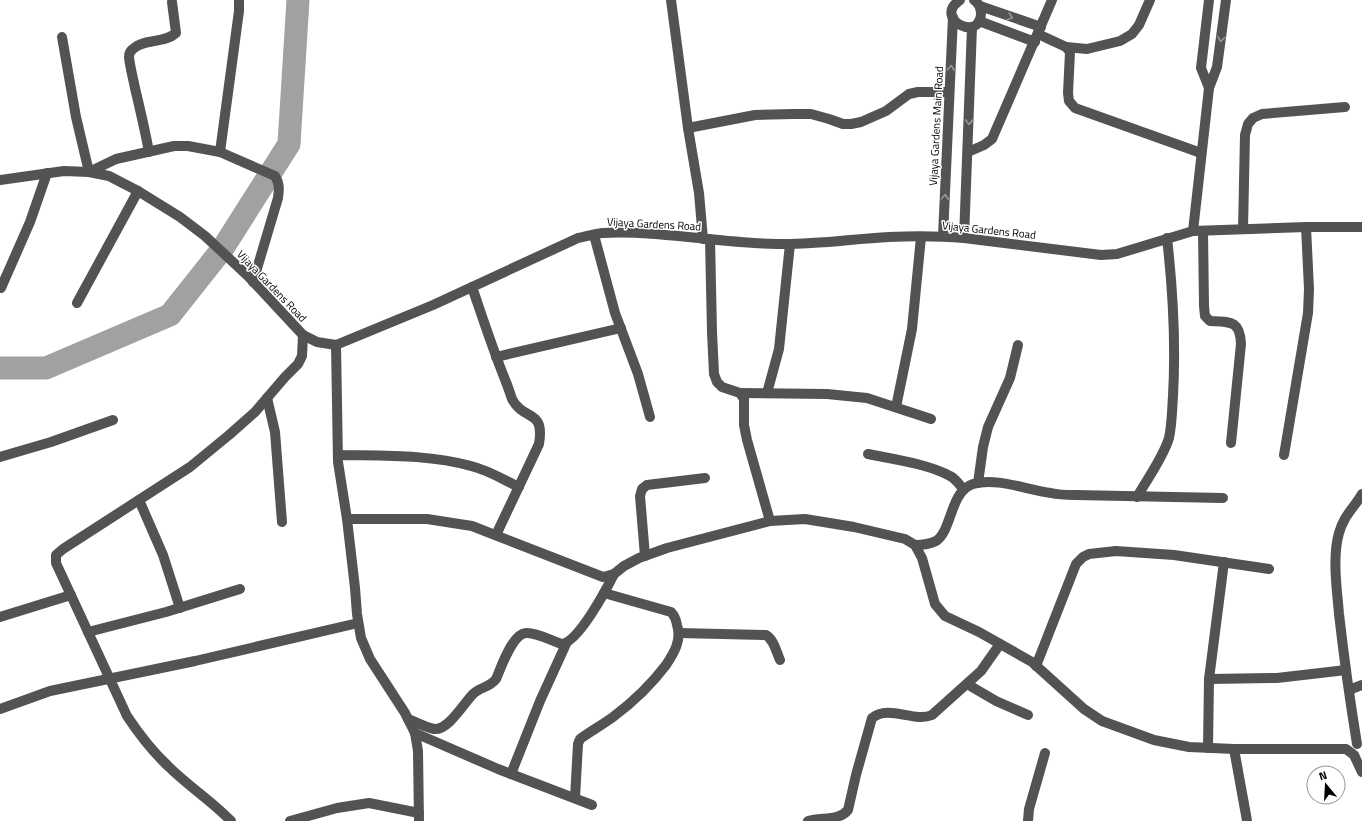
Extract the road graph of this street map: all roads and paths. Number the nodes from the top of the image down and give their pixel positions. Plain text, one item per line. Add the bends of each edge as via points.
1 (239, 0) edge
2 (671, 0) edge
3 (1052, 0) edge
4 (1150, 0) edge
5 (1209, 0) edge
6 (1226, 0) edge
7 (957, 1) edge
8 (172, 2) dead end
9 (977, 3) edge
10 (953, 17) junction
11 (976, 24) junction
12 (1038, 34) junction
13 (62, 37) dead end
14 (1066, 47) junction
15 (1209, 88) junction
16 (949, 92) junction
17 (1345, 107) dead end
18 (688, 128) junction
19 (149, 152) junction
20 (220, 152) junction
21 (968, 152) junction
22 (1201, 154) junction
23 (89, 172) junction
24 (47, 174) junction
25 (0, 180) edge
26 (138, 191) junction
27 (1306, 227) junction
28 (1362, 227) edge
29 (1243, 229) junction
30 (1198, 231) junction
31 (594, 235) junction
32 (943, 236) junction
33 (920, 237) junction
34 (964, 238) junction
35 (1167, 238) junction
36 (706, 239) junction
37 (790, 244) junction
38 (251, 279) junction
39 (472, 287) junction
40 (1, 288) dead end
41 (77, 303) dead end
42 (621, 328) junction
43 (303, 335) junction
44 (336, 345) junction
45 (1018, 345) dead end
46 (496, 357) junction
47 (740, 393) junction
48 (767, 393) junction
49 (267, 398) junction
50 (896, 407) junction
51 (650, 417) dead end
52 (931, 419) dead end
53 (113, 420) dead end
54 (1231, 443) dead end
55 (868, 454) dead end
56 (338, 455) junction
57 (1284, 455) dead end
58 (0, 457) edge
59 (705, 478) dead end
60 (978, 483) junction
61 (519, 487) junction
62 (963, 489) junction
63 (1362, 494) edge
64 (1137, 497) junction
65 (1222, 498) dead end
66 (139, 500) junction
67 (347, 519) junction
68 (770, 521) junction
69 (282, 522) dead end
70 (496, 535) junction
71 (915, 546) junction
72 (645, 556) junction
73 (1224, 562) junction
74 (1269, 569) dead end
75 (614, 574) junction
76 (240, 589) dead end
77 (604, 593) junction
78 (71, 595) junction
79 (180, 608) junction
80 (0, 617) edge
81 (358, 623) junction
82 (88, 632) junction
83 (679, 632) junction
84 (566, 644) junction
85 (1000, 644) junction
86 (780, 660) dead end
87 (1036, 666) junction
88 (1346, 670) junction
89 (109, 678) junction
90 (1209, 679) junction
91 (967, 684) junction
92 (1362, 685) edge
93 (1349, 690) junction
94 (0, 709) edge
95 (1028, 715) dead end
96 (408, 719) junction
97 (414, 732) junction
98 (1359, 743) edge
99 (1208, 748) junction
100 (1234, 749) junction
101 (1346, 749) junction
102 (1045, 753) dead end
103 (1362, 772) edge
104 (511, 774) junction
105 (575, 798) junction
106 (592, 805) dead end
107 (419, 817) edge
108 (231, 821) edge
109 (290, 821) edge
110 (808, 821) edge
111 (1028, 821) edge
112 (1246, 821) edge

1 - 20 street
2 - 18 street
3 - 12 street
4 - 14 street via 1139,25 1132,34 1120,41 1087,49
5 - 15 street via 1202,68
6 -> 15 street via 1217,67
7 - 10 street, Vijaya Gardens Main Road via 952,12
8 - 19 street via 176,33 141,44 130,52 130,64
9 - 11 street via 982,11
9 -> 12 street
10 - 11 street via 962,27
16 -> 10 street, Vijaya Gardens Main Road
11 - 12 street
11 -> 21 street
12 - 14 street
12 - 21 street via 992,139 984,146
13 - 23 street
14 - 22 street via 1070,52 1069,101 1075,108
15 - 22 street
16 - 18 street via 909,94 886,111 851,124 811,114 755,114
32 -> 16 street, Vijaya Gardens Main Road
17 - 29 street via 1262,114 1253,118 1248,124 1244,152
18 - 36 street
19 - 20 street via 174,146
19 - 23 street via 116,159
20 - 38 street via 275,176 278,181 278,198
21 - 34 street
22 - 30 street
23 - 24 street, Vijaya Gardens Road via 64,171
23 - 26 street, Vijaya Gardens Road via 109,176
24 - 25 street, Vijaya Gardens Road
24 - 40 street via 30,222
26 - 38 street, Vijaya Gardens Road via 180,216
26 - 41 street
27 - 28 street, Vijaya Gardens Road
27 - 29 street, Vijaya Gardens Road
27 - 57 street via 1308,313
29 - 30 street, Vijaya Gardens Road
30 - 35 street, Vijaya Gardens Road
30 - 54 street via 1205,316 1210,321 1231,323 1237,326 1241,333
31 - 36 street, Vijaya Gardens Road via 629,234
31 - 39 street, Vijaya Gardens Road via 578,238
31 - 42 street
32 - 33 street, Vijaya Gardens Road
32 - 34 street, Vijaya Gardens Road
33 - 37 street, Vijaya Gardens Road
33 - 50 street via 912,329
34 - 35 street, Vijaya Gardens Road via 1101,256 1117,254
35 - 64 street via 1174,314 1174,383 1170,428 1162,454
36 - 37 street, Vijaya Gardens Road
36 - 47 street via 714,374 722,387
37 - 48 street via 779,349
38 - 43 street, Vijaya Gardens Road
39 - 44 street, Vijaya Gardens Road
39 - 46 street
42 - 46 street
42 - 51 street
43 - 44 street, Vijaya Gardens Road via 317,342
43 - 49 street via 302,356 298,364
44 - 56 street
45 - 60 street via 1010,378 988,427
46 - 61 street via 512,399 518,408 535,418 540,425 539,444
47 - 48 street
47 - 68 street via 744,399 747,440
48 - 50 street via 840,395 867,398
49 - 66 street via 229,435
49 - 69 street via 275,432
50 - 52 street
53 - 58 street
55 - 62 street via 939,471 954,479
56 - 61 street via 443,459 473,466
56 - 67 street
59 - 72 street via 647,485 642,489 640,509
60 - 62 street
60 - 64 street via 1001,483 1052,494
61 - 70 street
62 - 71 street via 937,540
63 - 88 street via 1346,516 1339,533 1336,555
64 - 65 street
66 - 78 street via 56,556 56,563
66 - 79 street
67 - 70 street via 427,519 472,526
67 - 81 street
68 - 71 street via 805,519 854,527 905,539
68 - 72 street
70 - 75 street via 603,577
71 - 85 street via 922,558 935,604 945,616
72 - 75 street
73 - 74 street
73 - 87 street via 1116,551 1083,557 1076,564
73 - 90 street
75 - 77 street
76 - 79 street
77 - 83 street via 670,612 675,615
77 - 84 street via 595,609
78 - 80 street
78 - 82 street
79 - 82 street
81 - 89 street
81 - 96 street via 370,659
82 - 89 street
83 - 86 street via 766,635
83 - 105 street via 676,648 655,680 637,698 580,740
84 - 96 street via 533,634 519,635 492,684 474,693 446,725 434,729
84 - 104 street
85 - 87 street
85 - 91 street via 981,671
87 - 99 street via 1084,709 1102,721 1154,740
88 - 90 street via 1277,678
88 - 93 street
89 - 94 street via 50,691
89 - 108 street via 139,735 168,766
90 - 99 street
91 - 95 street via 996,701
91 - 110 street via 941,708 925,718 884,712 876,714 868,729 848,810 836,818
92 - 93 street
93 - 98 street
96 - 97 street
97 - 104 street
97 - 107 street via 418,751
98 - 101 street
99 - 100 street
100 - 101 street
100 - 112 street
101 - 103 street via 1354,755
102 - 111 street
104 - 105 street
105 - 106 street
107 - 109 street via 369,803 337,808

